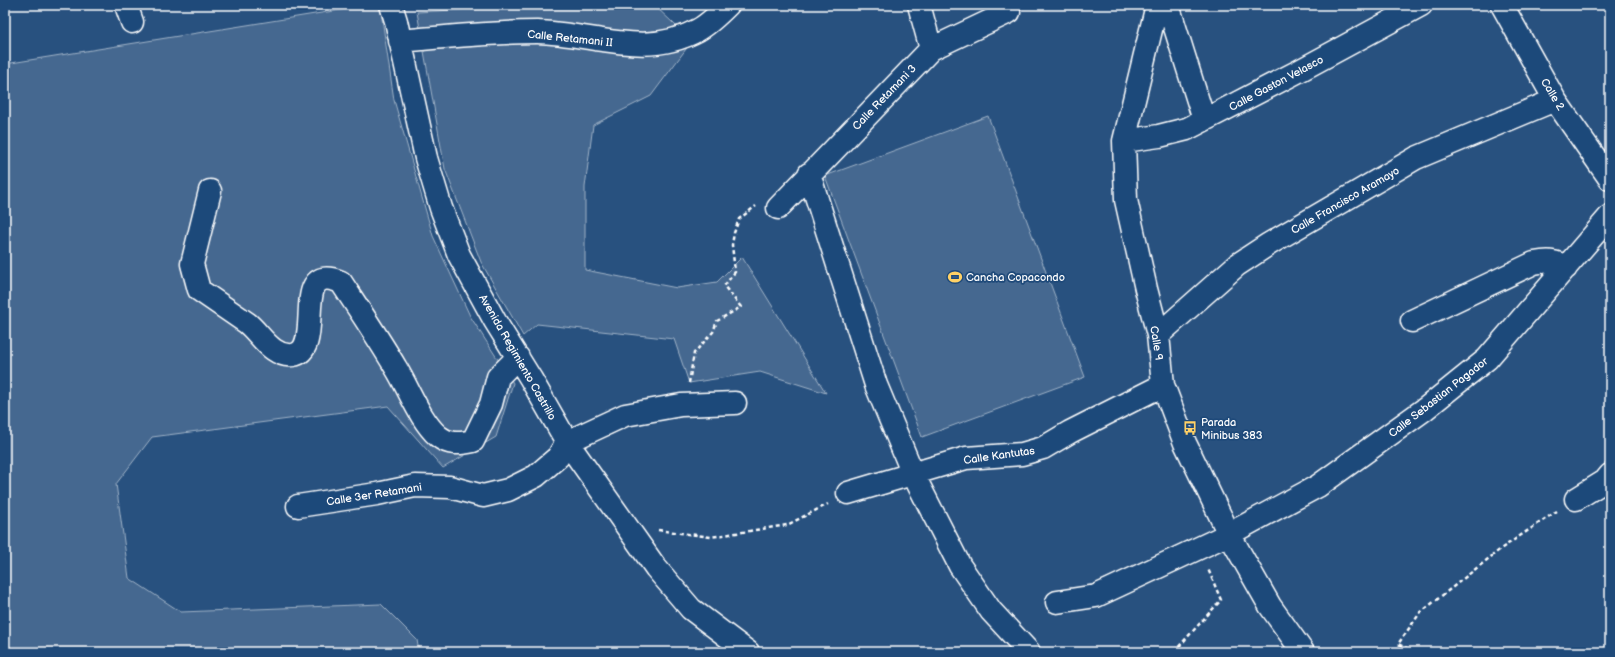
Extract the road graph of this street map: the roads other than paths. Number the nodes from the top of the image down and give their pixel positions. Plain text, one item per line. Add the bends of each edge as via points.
1 (391, 5) edge
2 (728, 5) edge
3 (919, 5) edge
4 (1157, 5) edge
5 (1168, 5) edge
6 (1421, 5) edge
7 (1502, 5) edge
8 (1009, 12) dead end
9 (400, 41) junction
10 (931, 49) junction
11 (1555, 100) junction
12 (1204, 120) junction
13 (1124, 141) junction
14 (809, 174) junction
15 (1610, 179) edge
16 (210, 191) dead end
17 (778, 208) road end
18 (1610, 216) edge
19 (1566, 268) junction
20 (1412, 321) dead end
21 (1158, 335) junction
22 (518, 357) junction
23 (1163, 385) junction
24 (735, 402) dead end
25 (567, 442) junction
26 (913, 474) junction
27 (1610, 475) edge
28 (848, 493) road end
29 (1576, 499) road end
30 (298, 506) dead end
31 (1229, 534) junction
32 (1058, 602) dead end
33 (748, 652) edge
34 (1029, 652) edge
35 (1303, 652) edge

1 - 9 street, Avenida Regimiento Castrillo
2 - 9 street, Calle Retamani II via 698,30 665,43 631,45 538,32
3 - 10 street
4 - 13 street, Calle 9
5 - 12 street
6 - 12 street, Calle Gaston Velasco
7 - 11 street, Calle 2
8 - 10 street, Calle Retamani 3
9 - 22 street, Avenida Regimiento Castrillo via 426,158 441,208 459,255
10 - 14 street, Calle Retamani 3
11 - 15 street, Calle 2
11 - 21 street, Calle Francisco Aramayo via 1416,158 1269,244 1237,265
12 - 13 street, Calle Gaston Velasco via 1187,129
13 - 21 street, Calle 9 via 1126,200
14 - 17 street, Calle Retamani 3
14 - 26 street via 876,385
16 - 22 street via 192,264 199,290 249,324 269,346 280,353 292,355 304,347 308,335 310,297 313,288 324,279 341,282 396,369 426,423 439,436 459,444 473,442 492,404 498,376
18 - 19 street, Calle Sebastian Pagador
19 - 20 street via 1559,263 1548,261 1534,263
19 - 31 street, Calle Sebastian Pagador via 1488,359 1438,399 1318,486
21 - 23 street, Calle 9
22 - 25 street, Avenida Regimiento Castrillo
23 - 26 street, Calle Kantutas via 1043,448 1022,454 966,458
23 - 31 street, Calle 9 via 1186,443
24 - 25 street via 681,405 625,416
25 - 30 street, Calle 3er Retamani via 558,457 536,476 508,490 483,496 450,487 416,486
25 - 33 street, Avenida Regimiento Castrillo via 656,568 691,609
26 - 28 street, Calle Kantutas
26 - 34 street via 960,566 991,611
27 - 29 street via 1605,481
31 - 32 street, Calle Sebastian Pagador via 1096,596
31 - 35 street, Calle 9 via 1270,606

